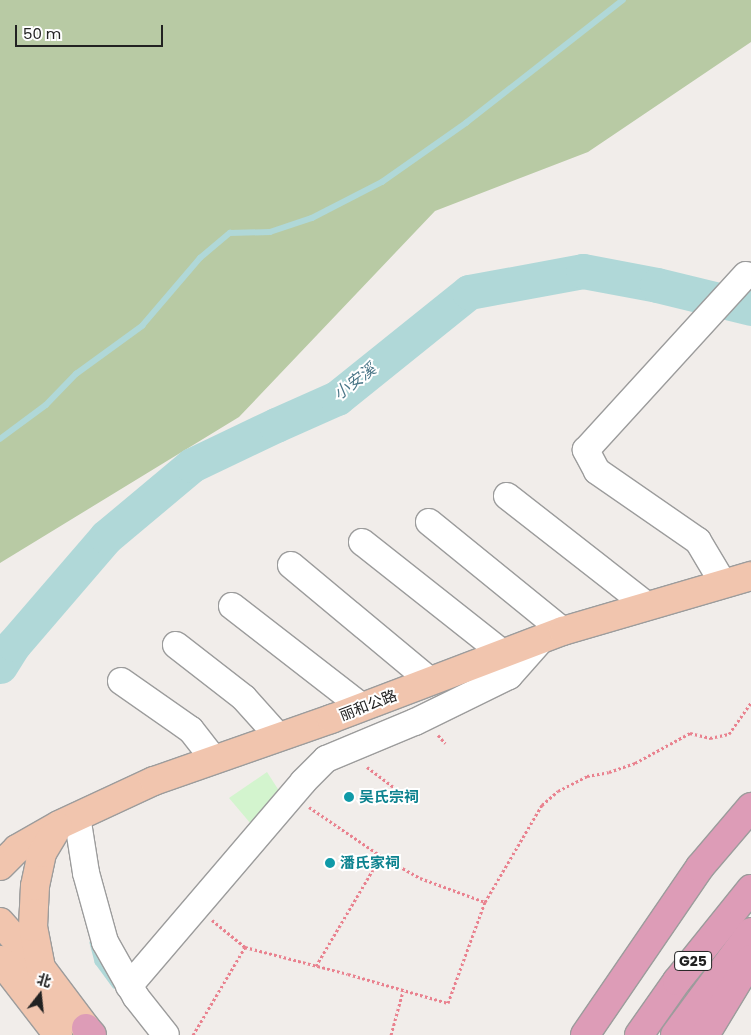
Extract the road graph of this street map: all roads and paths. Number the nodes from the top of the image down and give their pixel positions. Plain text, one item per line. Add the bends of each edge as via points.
1 (746, 274) dead end
2 (507, 496) dead end
3 (429, 522) dead end
4 (362, 542) dead end
5 (291, 565) dead end
6 (751, 576) edge
7 (723, 583) junction
8 (232, 606) dead end
9 (648, 606) junction
10 (552, 636) junction
11 (176, 645) dead end
12 (504, 654) junction
13 (430, 681) junction
14 (122, 682) dead end
15 (751, 703) edge
16 (362, 707) junction
17 (279, 736) junction
18 (344, 750) junction
19 (214, 760) junction
20 (398, 790) dead end
21 (291, 796) junction
22 (751, 807) edge
23 (68, 821) junction
24 (381, 856) junction
25 (0, 866) edge
26 (751, 889) edge
27 (485, 902) junction
28 (196, 907) junction
29 (0, 922) edge
30 (751, 932) edge
31 (245, 947) junction
32 (751, 959) edge
33 (0, 960) edge
34 (316, 966) junction
35 (41, 968) junction
36 (11, 985) edge
37 (129, 986) junction
38 (403, 991) junction
39 (89, 1031) edge
40 (58, 1035) edge
41 (166, 1035) edge
42 (193, 1035) edge
43 (392, 1035) edge
44 (585, 1035) edge
45 (639, 1035) edge
46 (675, 1035) edge
47 (705, 1035) edge

1 - 7 street via 586,450 597,471 698,541
2 - 9 street
3 - 10 street
4 - 12 street
5 - 13 street
6 - 7 main road, 丽和公路
7 - 9 main road, 丽和公路
8 - 16 street
9 - 10 main road, 丽和公路
10 - 12 main road, 丽和公路
10 - 18 street via 509,676 415,722
11 - 17 street via 244,698
12 - 13 main road, 丽和公路
13 - 16 main road, 丽和公路
14 - 19 street via 191,730
15 - 27 path via 729,734 710,738 690,733 634,763 587,776 558,791 542,805
16 - 17 main road, 丽和公路
17 - 19 main road, 丽和公路
18 - 20 path
18 - 21 street via 326,759
19 - 23 main road, 丽和公路 via 154,781
21 - 24 path
21 - 28 street
22 - 44 highway via 700,867
23 - 25 main road, 丽和公路 via 17,849
23 - 35 main road via 42,853 35,886 33,926
23 - 37 street via 105,942
24 - 27 path via 430,883
24 - 34 path
26 - 45 highway, G25 via 677,981
27 - 38 path via 448,1004
28 - 31 path
28 - 37 street
29 - 35 main road
30 - 46 highway, G25
31 - 34 path
31 - 42 path
32 - 47 highway
33 - 36 main road
34 - 38 path
35 - 39 main road
36 - 40 main road
37 - 41 street
38 - 43 path

